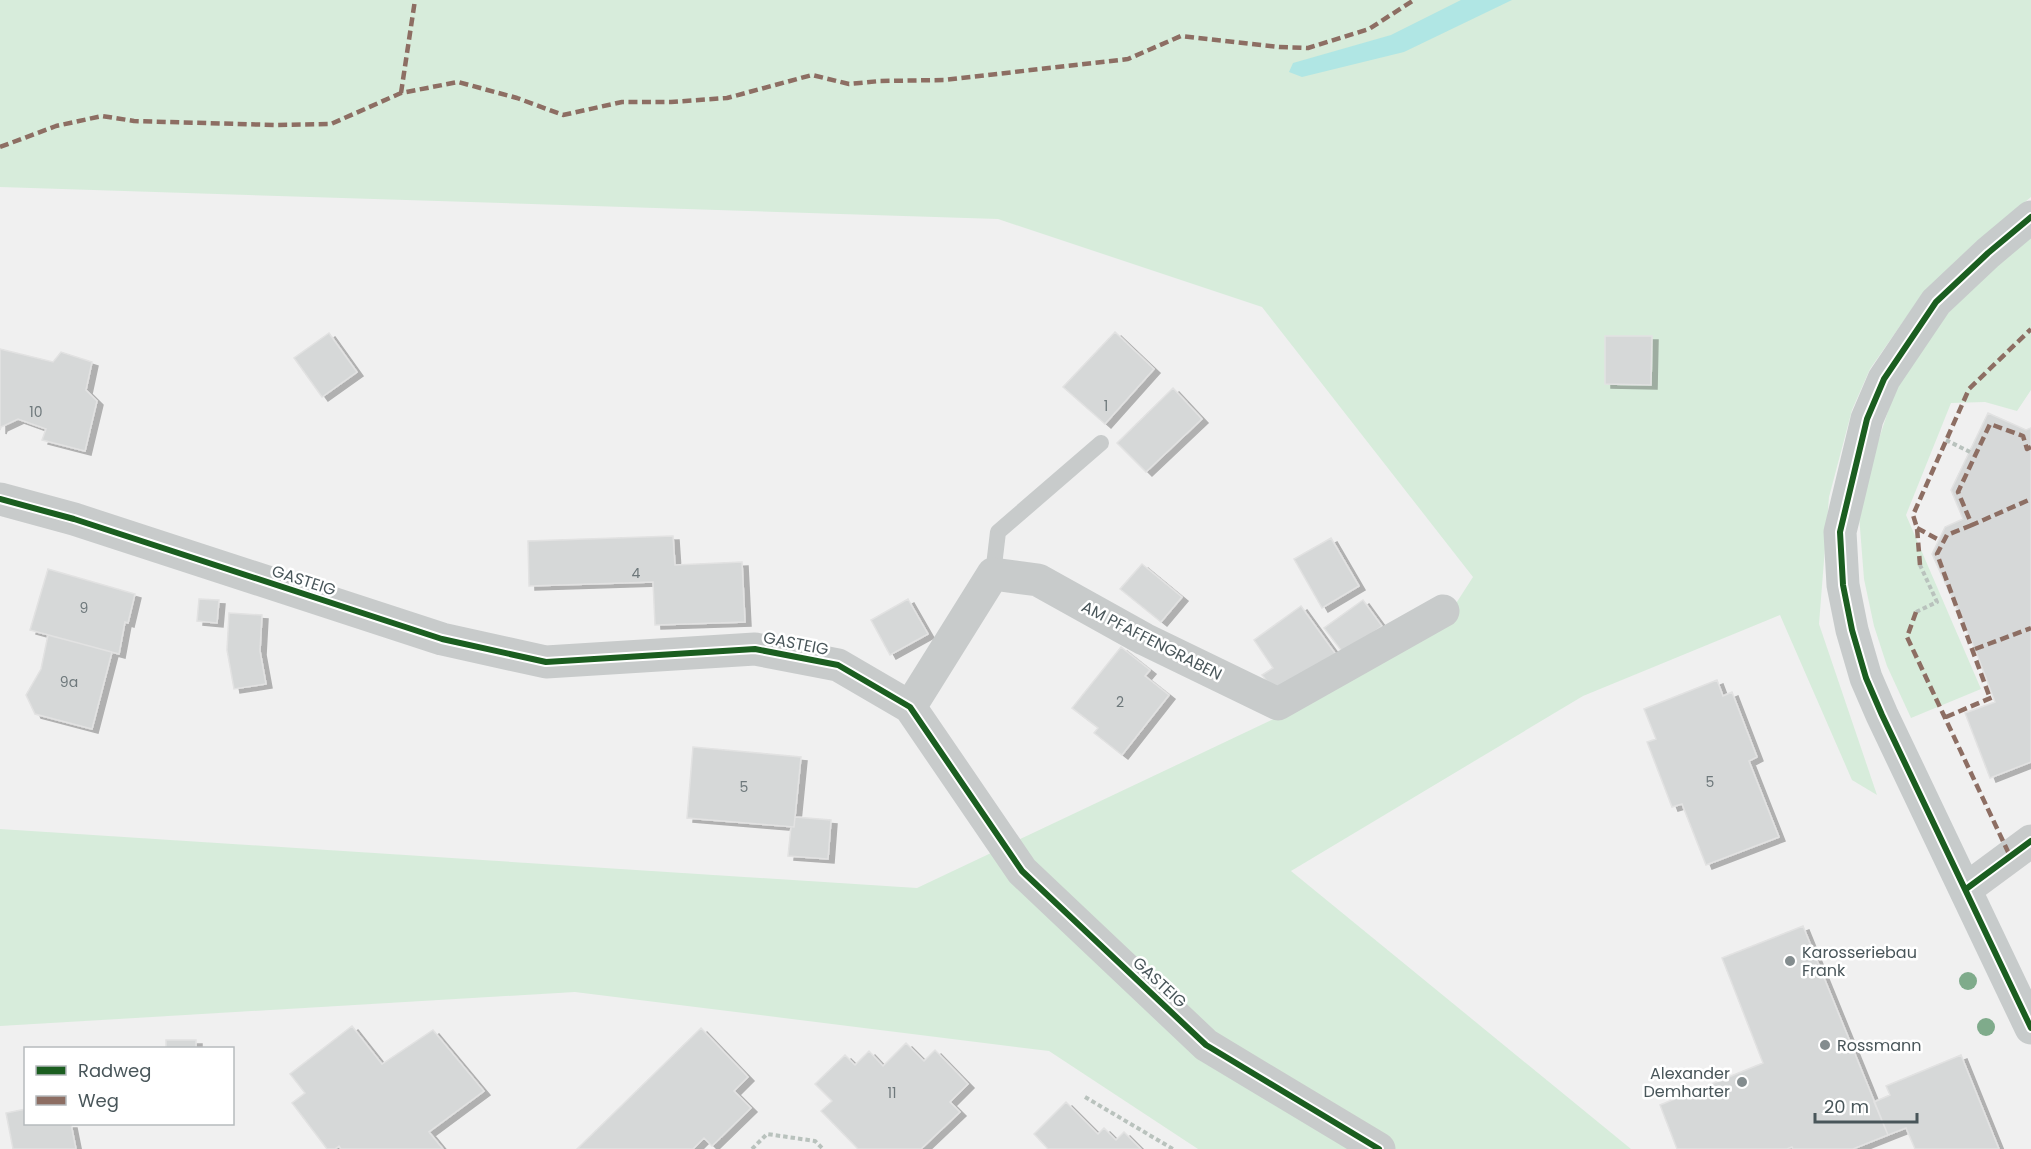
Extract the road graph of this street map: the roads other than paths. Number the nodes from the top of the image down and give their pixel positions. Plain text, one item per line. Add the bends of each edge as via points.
1 (2031, 218) edge
2 (1101, 443) dead end
3 (0, 499) edge
4 (993, 574) junction
5 (1443, 610) dead end
6 (910, 707) junction
7 (2031, 841) edge
8 (1966, 888) junction
9 (2031, 1028) edge
10 (1379, 1149) edge

1 - 8 main road via 1936,302 1884,379 1867,419 1840,532 1843,585 1866,678
2 - 4 lane via 998,532
3 - 6 street, GASTEIG via 74,519 442,639 546,662 756,649 838,665
4 - 5 street, AM PFAFFENGRABEN via 1038,580 1144,639 1278,705
4 - 6 street
6 - 10 street, GASTEIG via 1022,871 1139,982 1206,1045
7 - 8 street
8 - 9 main road

